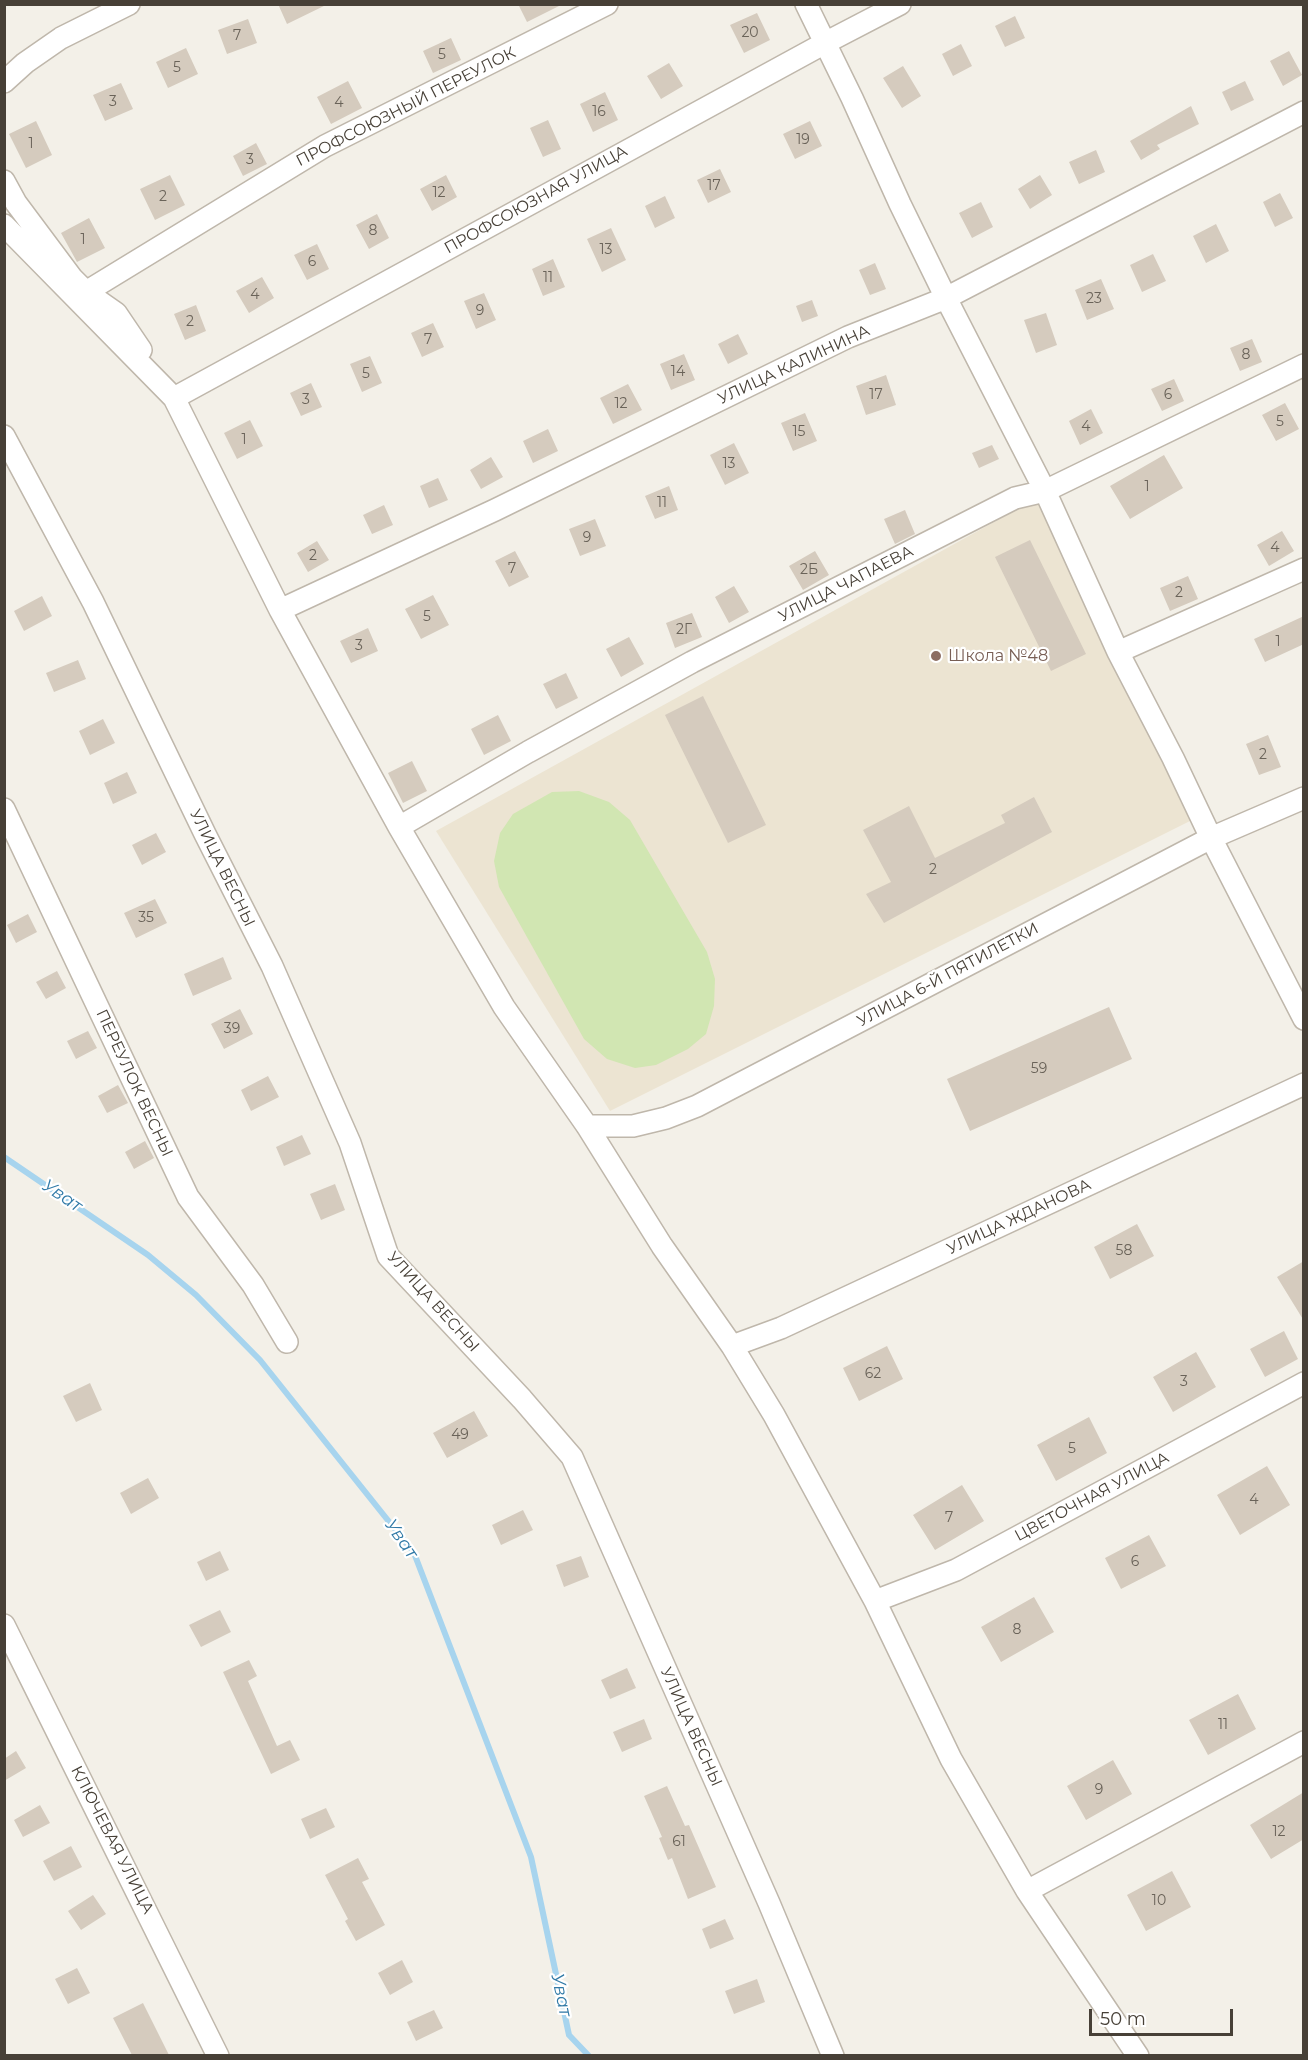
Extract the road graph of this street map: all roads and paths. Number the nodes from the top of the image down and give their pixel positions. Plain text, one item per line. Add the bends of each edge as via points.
1 (129, 4) edge
2 (607, 4) edge
3 (806, 4) edge
4 (900, 4) edge
5 (825, 43) junction
6 (4, 82) edge
7 (1304, 112) edge
8 (4, 181) edge
9 (4, 225) edge
10 (86, 292) junction
11 (946, 298) junction
12 (1304, 365) edge
13 (174, 398) junction
14 (4, 436) edge
15 (1045, 490) junction
16 (1304, 569) edge
17 (280, 610) junction
18 (1118, 652) junction
19 (1304, 798) edge
20 (4, 809) edge
21 (399, 827) junction
22 (1211, 838) junction
23 (1304, 1019) edge
24 (1304, 1084) edge
25 (587, 1126) junction
26 (287, 1342) dead end
27 (732, 1346) junction
28 (1304, 1383) edge
29 (875, 1601) junction
30 (4, 1625) edge
31 (1304, 1742) edge
32 (1027, 1891) junction
33 (218, 2055) edge
34 (833, 2055) edge
35 (1138, 2055) edge

1 - 6 street via 61,38
2 - 10 street, ПРОФСОЮЗНЫЙ ПЕРЕУЛОК via 325,146
3 - 5 street
4 - 5 street, ПРОФСОЮЗНАЯ УЛИЦА
5 - 11 street
5 - 13 street, ПРОФСОЮЗНАЯ УЛИЦА
7 - 11 street, УЛИЦА КАЛИНИНА
8 - 10 street via 16,203
9 - 13 street
10 - 13 street via 116,313
11 - 15 street
11 - 17 street, УЛИЦА КАЛИНИНА via 848,337 495,510
12 - 15 street, УЛИЦА ЧАПАЕВА
13 - 17 street
14 - 34 street, УЛИЦА ВЕСНЫ via 93,602 272,966 350,1143 388,1256 572,1457
15 - 18 street
15 - 21 street, УЛИЦА ЧАПАЕВА via 1015,498 692,662
16 - 18 street
17 - 21 street
18 - 22 street
19 - 22 street, УЛИЦА 6-Й ПЯТИЛЕТКИ
20 - 26 street, ПЕРЕУЛОК ВЕСНЫ via 188,1197 253,1285
21 - 25 street via 504,1007
22 - 23 street
22 - 25 street, УЛИЦА 6-Й ПЯТИЛЕТКИ via 697,1106 633,1126
24 - 27 street, УЛИЦА ЖДАНОВА via 781,1328
25 - 27 street via 662,1246
27 - 29 street
28 - 29 street, ЦВЕТОЧНАЯ УЛИЦА via 956,1570
29 - 32 street via 951,1759
30 - 33 street, КЛЮЧЕВАЯ УЛИЦА
31 - 32 street
32 - 35 street

